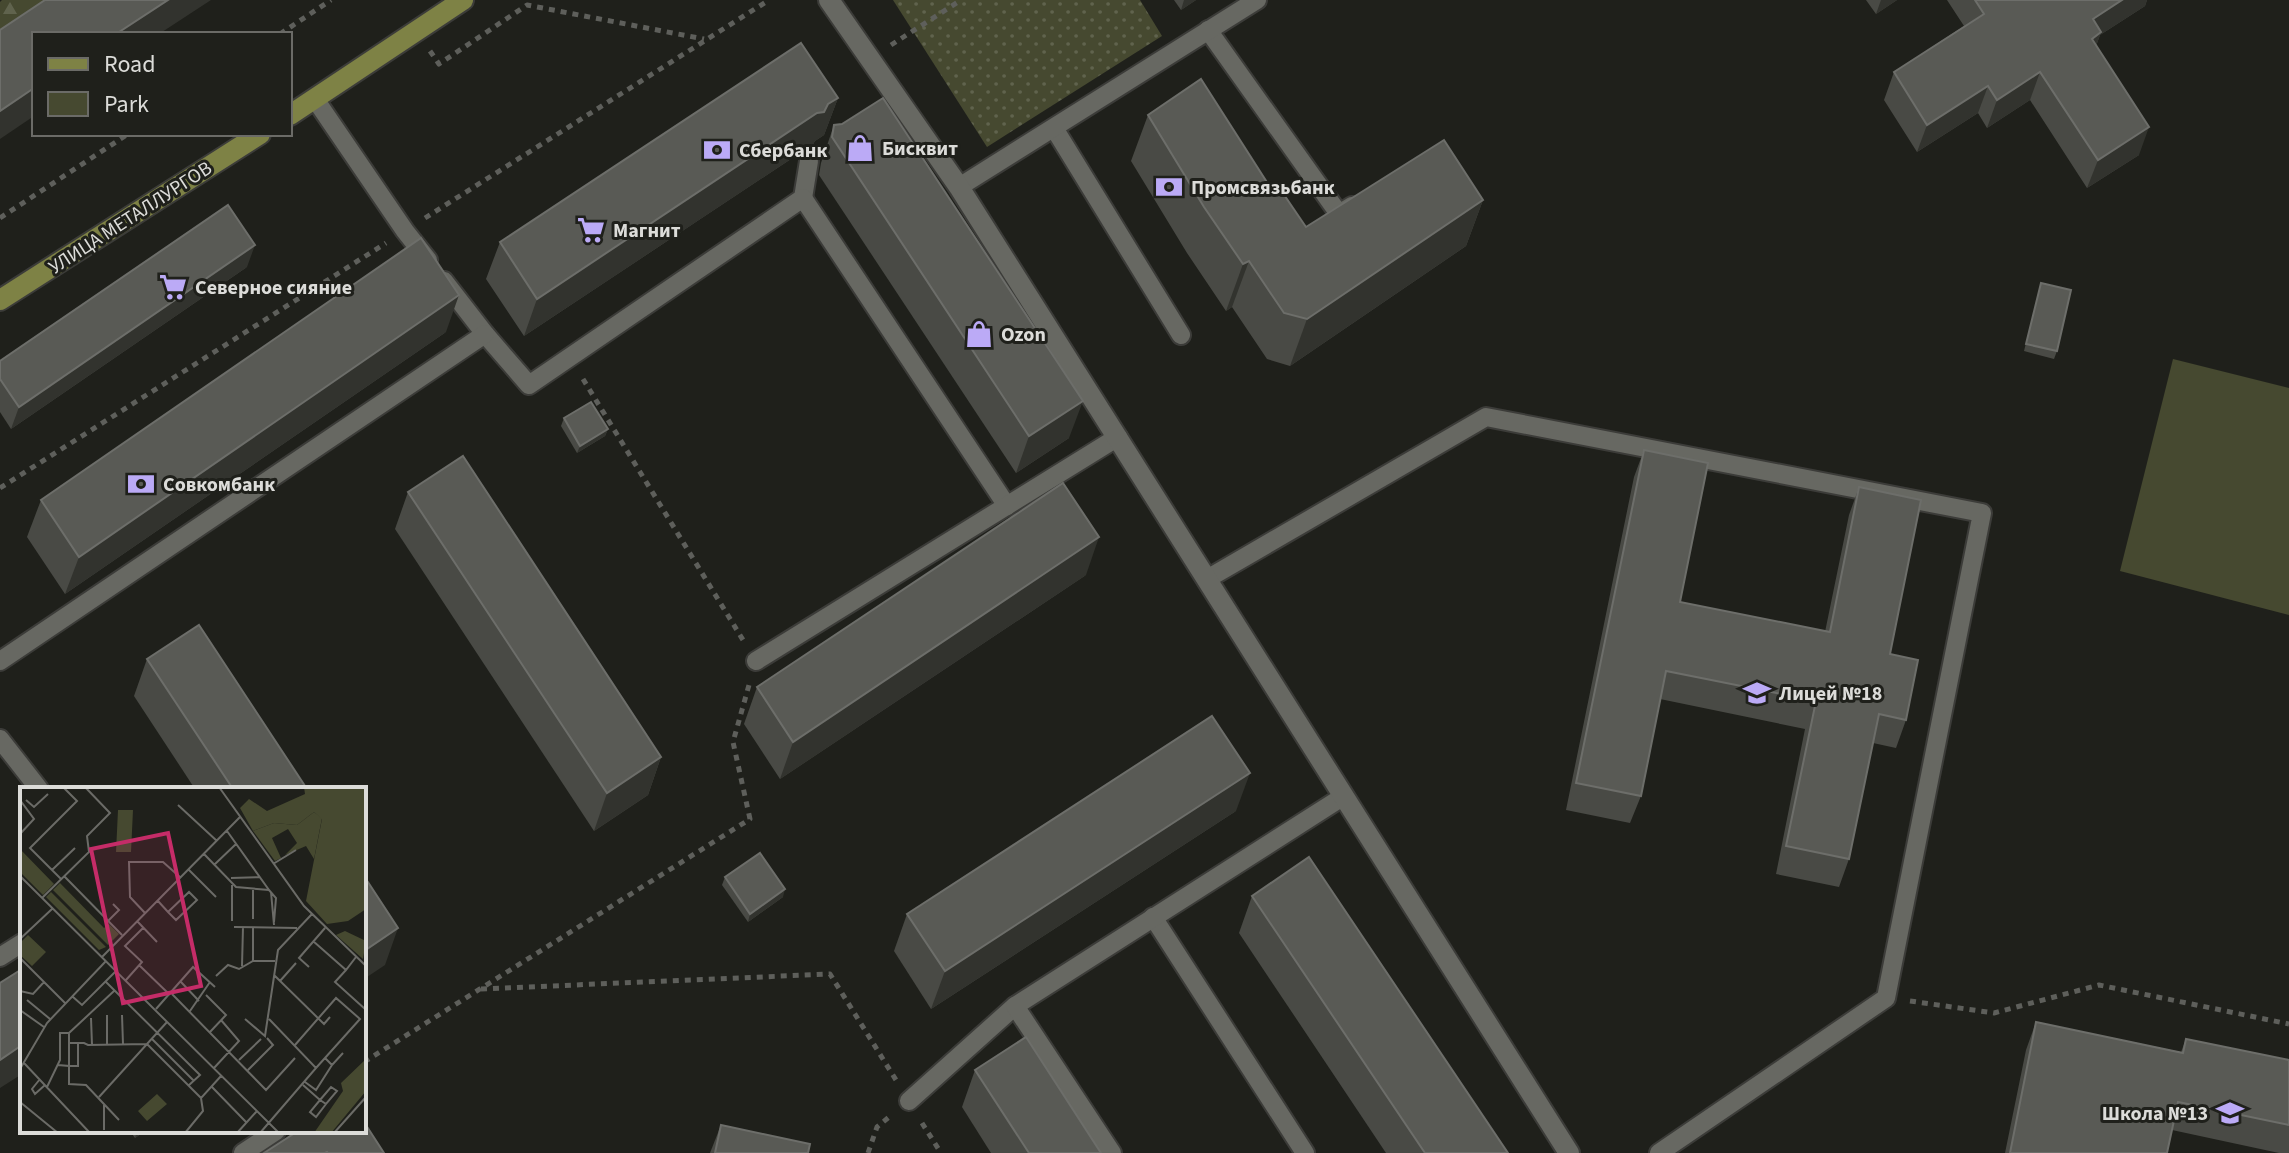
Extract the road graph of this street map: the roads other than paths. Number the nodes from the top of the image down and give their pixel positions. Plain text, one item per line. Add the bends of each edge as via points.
1 (463, 0) edge
2 (829, 0) edge
3 (1257, 0) edge
4 (1208, 30) junction
5 (315, 99) junction
6 (292, 114) edge
7 (1054, 128) junction
8 (257, 136) edge
9 (809, 161) edge
10 (959, 187) junction
11 (803, 198) junction
12 (1364, 198) edge
13 (0, 300) edge
14 (485, 334) junction
15 (1181, 335) dead end
16 (1118, 437) junction
17 (1007, 506) junction
18 (1207, 579) junction
19 (0, 661) edge
20 (756, 661) road end
21 (0, 739) edge
22 (37, 787) edge
23 (1344, 796) junction
24 (1153, 917) junction
25 (20, 944) edge
26 (0, 957) edge
27 (1015, 1006) junction
28 (909, 1101) road end
29 (273, 1133) edge
30 (243, 1153) edge
31 (1112, 1153) edge
32 (1305, 1153) edge
33 (1569, 1153) edge
34 (1659, 1153) edge

1 - 5 main road
2 - 10 street via 870,58 893,106
3 - 4 lane
4 - 7 lane
4 - 12 lane via 1339,214
5 - 6 main road
5 - 14 lane via 405,231
7 - 10 lane
7 - 15 lane
8 - 13 main road, УЛИЦА МЕТАЛЛУРГОВ
9 - 11 lane
10 - 16 street
11 - 14 lane via 529,385
11 - 17 lane
14 - 19 lane
16 - 17 lane
16 - 18 street
17 - 20 lane
18 - 23 street
18 - 34 lane via 1486,417 1982,513 1886,998
21 - 22 lane
23 - 24 lane
23 - 33 street
24 - 27 lane
24 - 32 lane
25 - 26 lane
27 - 28 lane
27 - 31 lane
29 - 30 lane

